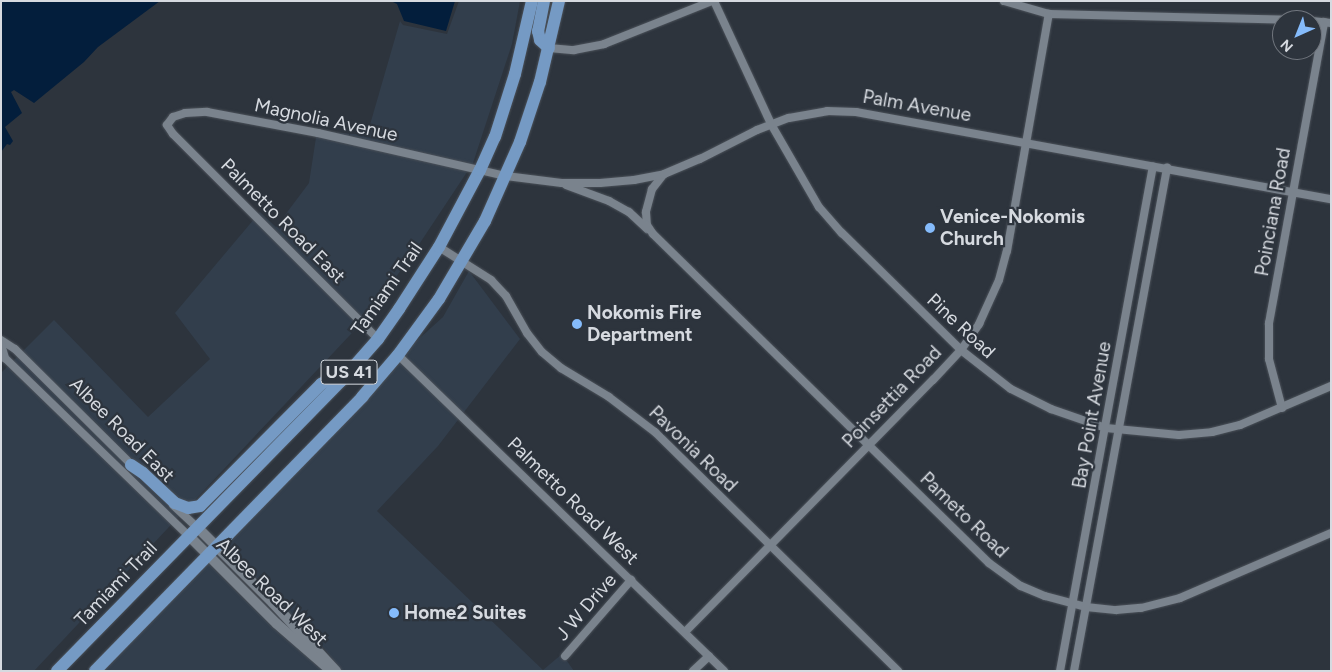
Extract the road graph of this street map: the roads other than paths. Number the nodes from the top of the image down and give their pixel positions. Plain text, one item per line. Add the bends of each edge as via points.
1 (532, 1) edge
2 (544, 1) edge
3 (559, 1) edge
4 (713, 1) edge
5 (1004, 1) edge
6 (1049, 14) junction
7 (1272, 20) edge
8 (1328, 23) edge
9 (549, 48) junction
10 (771, 124) junction
11 (167, 125) joint
12 (1027, 142) junction
13 (1153, 166) junction
14 (1167, 168) junction
15 (480, 170) junction
16 (664, 174) junction
17 (506, 176) junction
18 (562, 183) junction
19 (1294, 192) junction
20 (1331, 199) edge
21 (653, 234) junction
22 (439, 247) junction
23 (463, 261) junction
24 (378, 339) junction
25 (1, 340) edge
26 (1, 344) edge
27 (961, 350) junction
28 (398, 356) junction
29 (355, 366) junction
30 (1331, 386) edge
31 (1282, 408) junction
32 (1106, 428) junction
33 (1119, 430) junction
34 (868, 445) junction
35 (131, 465) junction
36 (193, 532) junction
37 (1331, 533) edge
38 (770, 546) junction
39 (212, 551) junction
40 (631, 580) junction
41 (1072, 604) junction
42 (1086, 607) junction
43 (685, 632) junction
44 (565, 656) dead end
45 (709, 656) junction
46 (57, 671) edge
47 (95, 671) edge
48 (334, 671) edge
49 (693, 671) edge
50 (724, 671) edge
51 (898, 671) edge
52 (1060, 671) edge
53 (1074, 671) edge

1 - 15 main road, Tamiami Trail / US 41 via 515,74
2 - 9 main road via 538,31 540,40
3 - 9 main road, US 41
4 - 9 street via 604,44 574,50
4 - 10 street, Pine Road
5 - 6 street
6 - 7 street
6 - 12 street, Poinsettia Road
8 - 19 street, Poinciana Road
9 - 17 main road, US 41 via 531,111
10 - 12 street, Palm Avenue via 802,114 842,111
10 - 16 street, Palm Avenue
10 - 27 street, Pine Road via 819,207
11 - 15 street, Magnolia Avenue via 177,116 207,112 318,133
11 - 24 street, Palmetto Road East
12 - 13 street, Palm Avenue
12 - 27 street, Poinsettia Road via 999,280 979,324
13 - 14 street, Palm Avenue
13 - 32 street, Bay Point Avenue
14 - 19 street, Palm Avenue
14 - 33 street, Bay Point Avenue
15 - 17 street, Magnolia Avenue
15 - 22 main road, Tamiami Trail / US 41
16 - 18 street, Palm Avenue via 611,183
16 - 21 street, Pameto Road via 652,189 646,212 647,225
17 - 18 street, Palm Avenue
17 - 23 main road, US 41
18 - 21 street, Pameto Road via 620,207
19 - 20 street, Palm Avenue
19 - 31 street, Poinciana Road via 1268,335 1269,359
21 - 34 street, Pameto Road
22 - 23 street, Pavonia Road
22 - 24 main road, Tamiami Trail / US 41
23 - 28 main road, US 41
23 - 38 street, Pavonia Road via 499,287 528,333 551,360 641,421
24 - 29 main road, Tamiami Trail / US 41
25 - 35 street, Albee Road East via 15,349
26 - 36 street, Albee Road East via 5,358
27 - 32 street, Pine Road via 992,376 1029,399
27 - 34 street, Poinsettia Road
28 - 39 main road, US 41 via 356,404
28 - 40 street, Palmetto Road West
29 - 35 main road via 321,384 200,506 188,508 175,503
29 - 36 main road, Tamiami Trail / US 41
30 - 31 street, Pine Road
31 - 33 street, Pine Road via 1212,432 1165,435
32 - 33 street, Pine Road
32 - 41 street, Bay Point Avenue
33 - 42 street, Bay Point Avenue
34 - 38 street, Poinsettia Road
34 - 41 street, Pameto Road via 1000,572 1032,591
35 - 36 street, Albee Road East
36 - 39 street, Albee Road East
36 - 46 main road, Tamiami Trail / US 41
37 - 42 street, Pameto Road via 1160,604 1122,610
38 - 43 street, Poinsettia Road
38 - 51 street, Pavonia Road
39 - 47 main road, US 41
39 - 48 street, Albee Road West via 277,624
40 - 43 street, Palmetto Road West
40 - 44 street, J W Drive
41 - 42 street, Pameto Road
41 - 52 street, Bay Point Avenue
42 - 53 street, Bay Point Avenue
43 - 45 street, Palmetto Road West
45 - 49 street
45 - 50 street, Palmetto Road West

